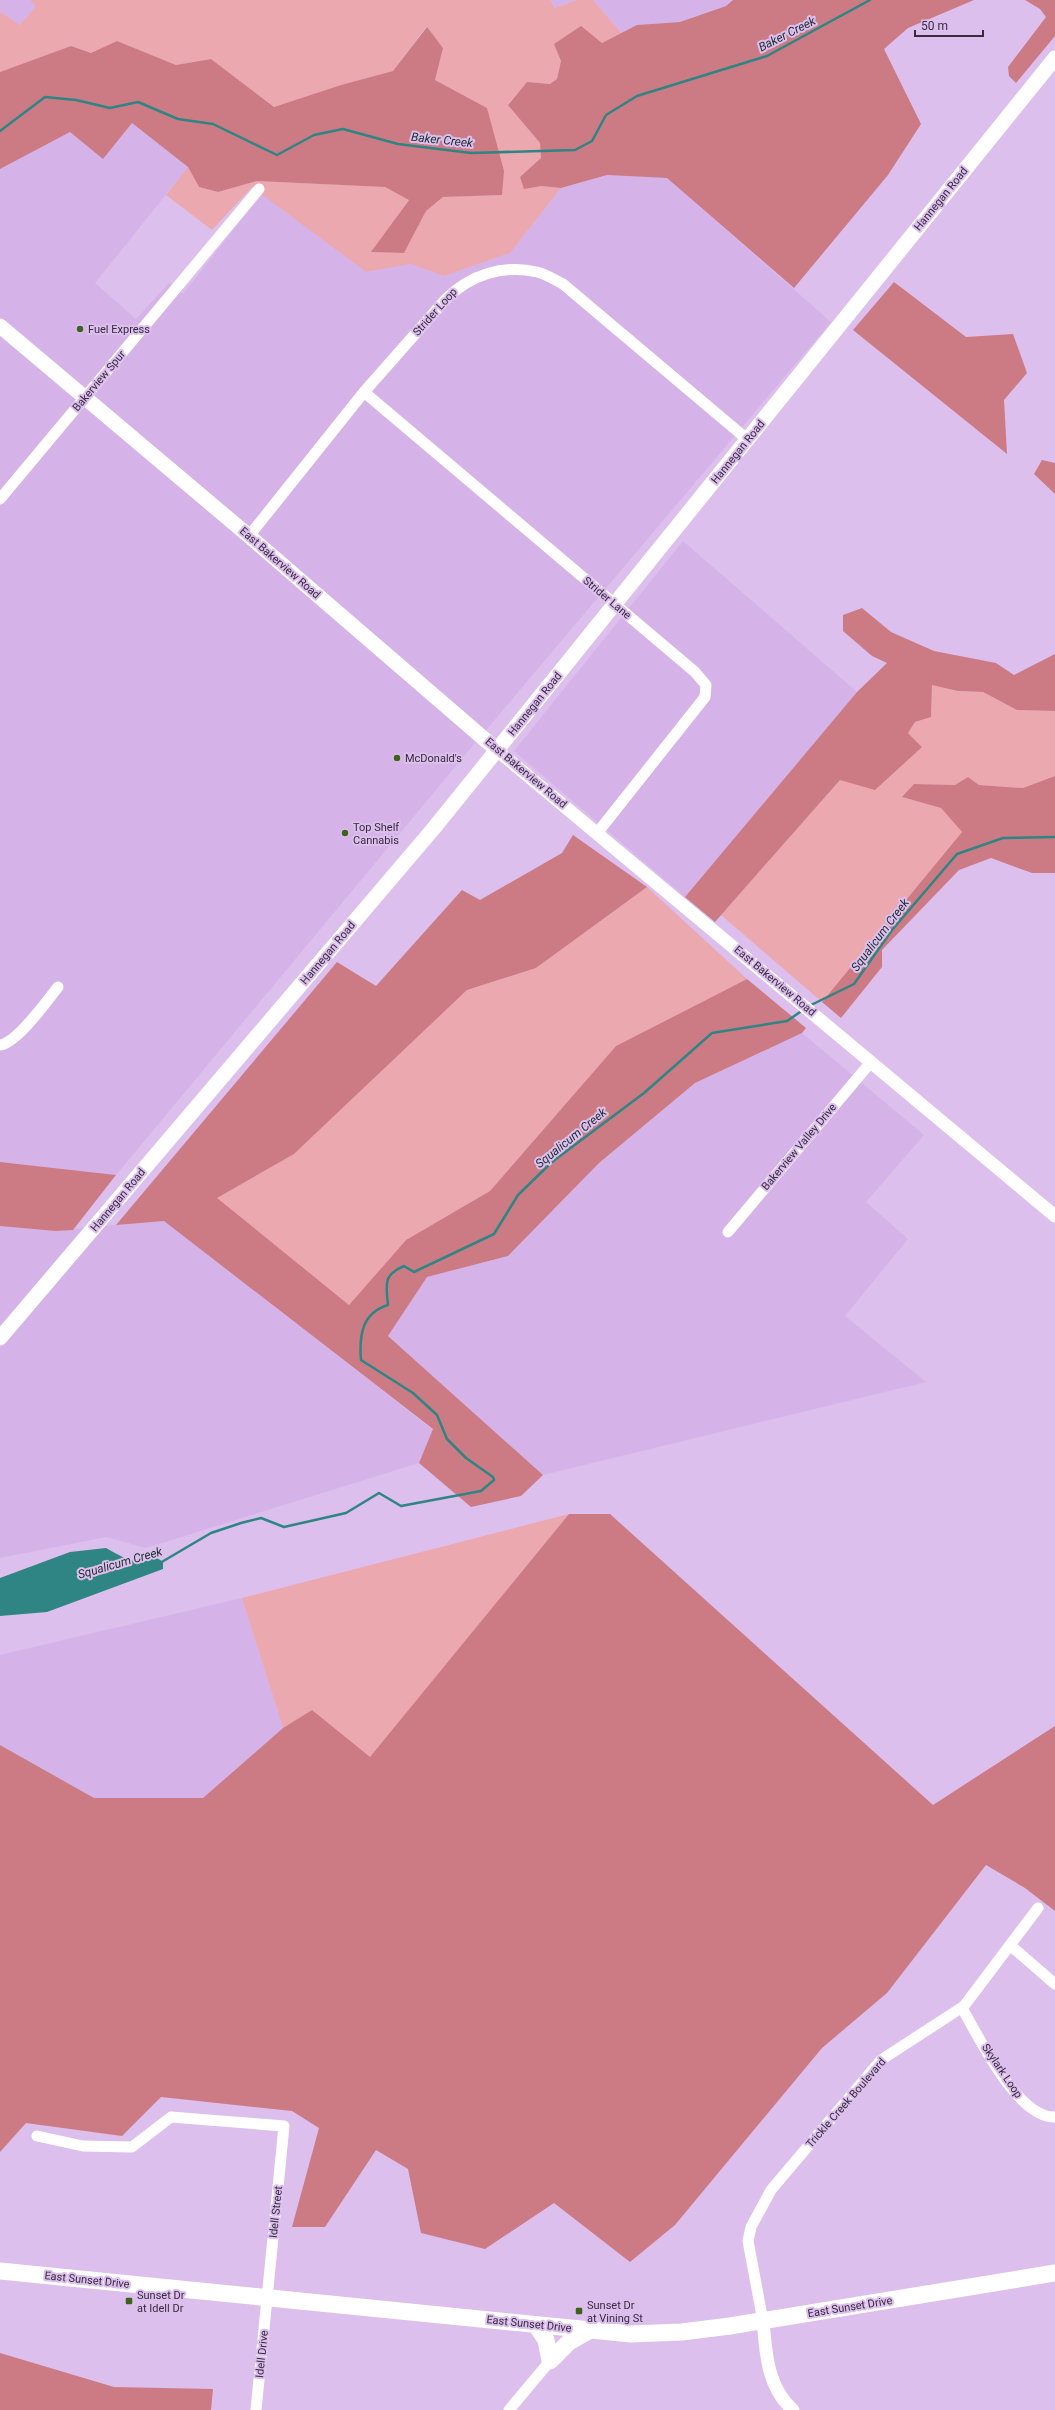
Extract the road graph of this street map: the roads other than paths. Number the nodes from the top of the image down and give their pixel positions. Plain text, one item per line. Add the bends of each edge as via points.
1 (1055, 58) edge
2 (259, 189) dead end
3 (0, 326) edge
4 (364, 392) junction
5 (84, 399) junction
6 (748, 440) junction
7 (0, 499) edge
8 (249, 536) junction
9 (616, 605) junction
10 (497, 750) junction
11 (598, 832) junction
12 (58, 988) dead end
13 (0, 1045) edge
14 (871, 1062) junction
15 (1055, 1216) edge
16 (728, 1232) dead end
17 (0, 1338) edge
18 (1038, 1908) dead end
19 (1011, 1946) junction
20 (1055, 1984) edge
21 (962, 2008) junction
22 (1055, 2117) edge
23 (37, 2136) dead end
24 (0, 2271) edge
25 (1055, 2273) edge
26 (267, 2298) junction
27 (763, 2321) junction
28 (536, 2325) junction
29 (590, 2330) junction
30 (550, 2361) junction
31 (256, 2410) edge
32 (509, 2410) edge
33 (793, 2410) edge

1 - 6 main road, Hannegan Road
2 - 5 street, Bakerview Spur
3 - 5 main road, East Bakerview Road
4 - 6 street, Strider Loop via 460,286 494,271 538,272 563,284
4 - 8 street, Strider Loop
4 - 9 street, Strider Lane
5 - 7 street, Bakerview Spur
5 - 8 main road, East Bakerview Road
6 - 9 main road, Hannegan Road
8 - 10 main road, East Bakerview Road
9 - 10 main road, Hannegan Road
9 - 11 street, Strider Lane via 695,672 702,679 707,692
10 - 11 street, East Bakerview Road
10 - 17 main road, Hannegan Road via 374,899
11 - 14 street, East Bakerview Road
12 - 13 street via 16,1036
14 - 15 street, East Bakerview Road
14 - 16 street, Bakerview Valley Drive
18 - 19 street, Trickle Creek Boulevard
19 - 20 street
19 - 21 street, Trickle Creek Boulevard
21 - 22 street, Skylark Loop via 990,2057 1019,2098 1039,2113
21 - 27 street, Trickle Creek Boulevard via 881,2060 771,2190 751,2227 748,2241
23 - 26 street, Idell Street via 83,2146 132,2147 171,2117 284,2126
24 - 26 main road, East Sunset Drive
25 - 27 main road, East Sunset Drive
26 - 28 main road, East Sunset Drive
26 - 31 street, Idell Drive
27 - 29 main road, East Sunset Drive via 682,2332 630,2334
27 - 33 street via 767,2365 775,2386
28 - 29 main road, East Sunset Drive
28 - 30 main road via 546,2340
29 - 30 main road via 569,2342
30 - 32 street

